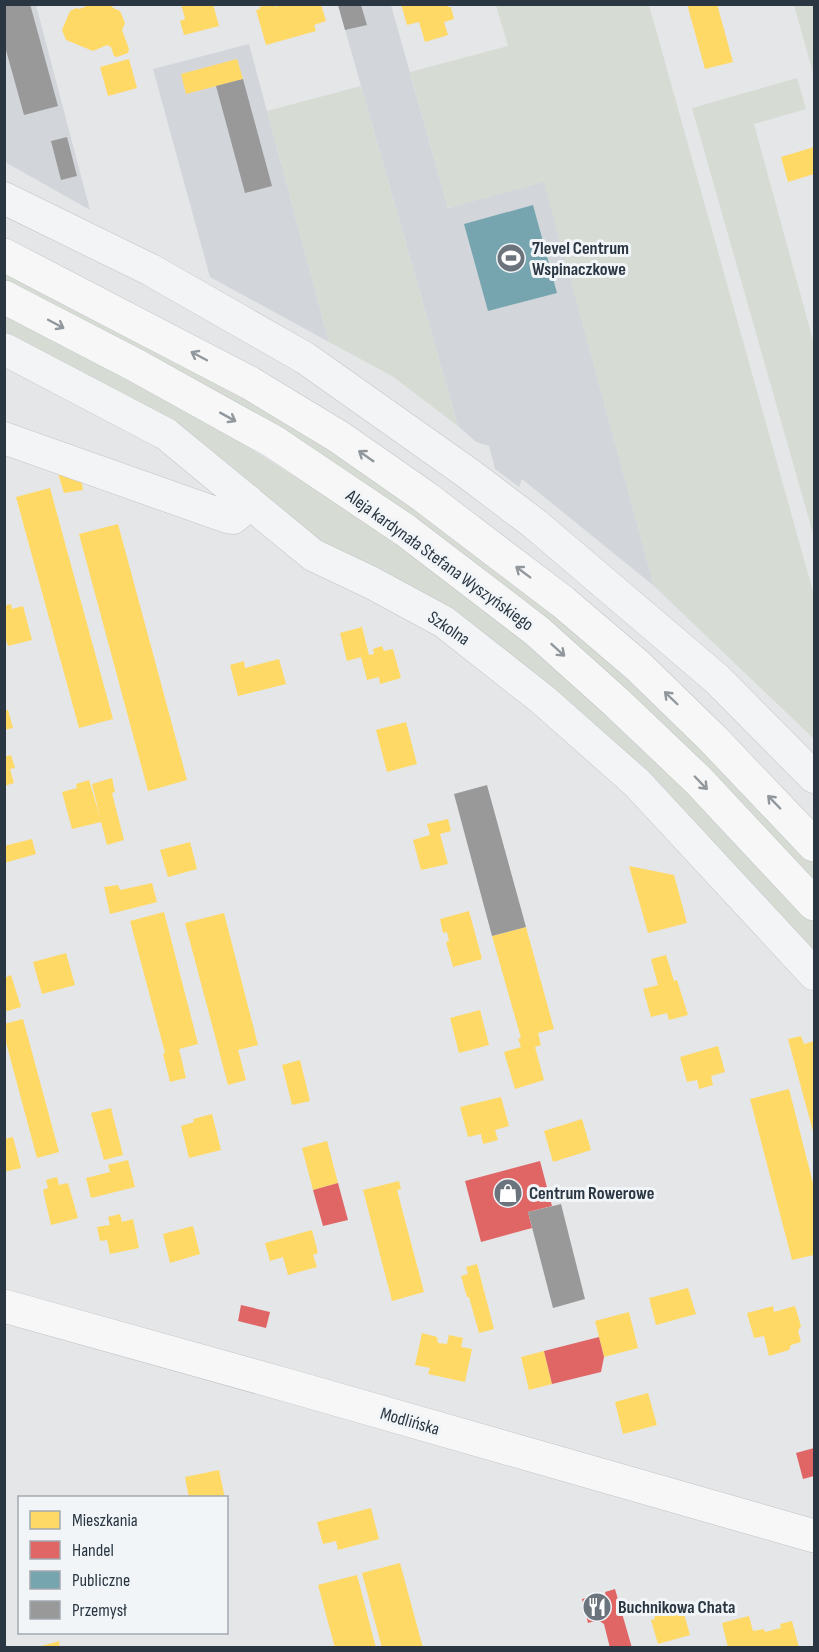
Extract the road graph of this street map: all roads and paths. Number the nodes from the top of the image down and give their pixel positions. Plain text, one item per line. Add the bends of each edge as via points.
1 (4, 198) edge
2 (4, 255) edge
3 (4, 297) edge
4 (4, 349) edge
5 (4, 438) edge
6 (247, 500) junction
7 (814, 777) edge
8 (814, 845) edge
9 (814, 904) edge
10 (814, 974) edge
11 (4, 1306) edge
12 (814, 1536) edge

1 - 7 street via 151,270 305,358 469,474 536,524 717,679
8 -> 2 main road via 638,666 563,602 425,497 339,437 250,383
3 -> 9 main road, Aleja kardynała Stefana Wyszyńskiego via 274,442 405,530 537,631 616,702 698,780
4 - 6 street, Szkolna via 166,434
5 - 6 street via 227,518 238,514
6 - 10 street, Szkolna via 314,555 444,622 543,699 637,783
11 - 12 main road, Modlińska

